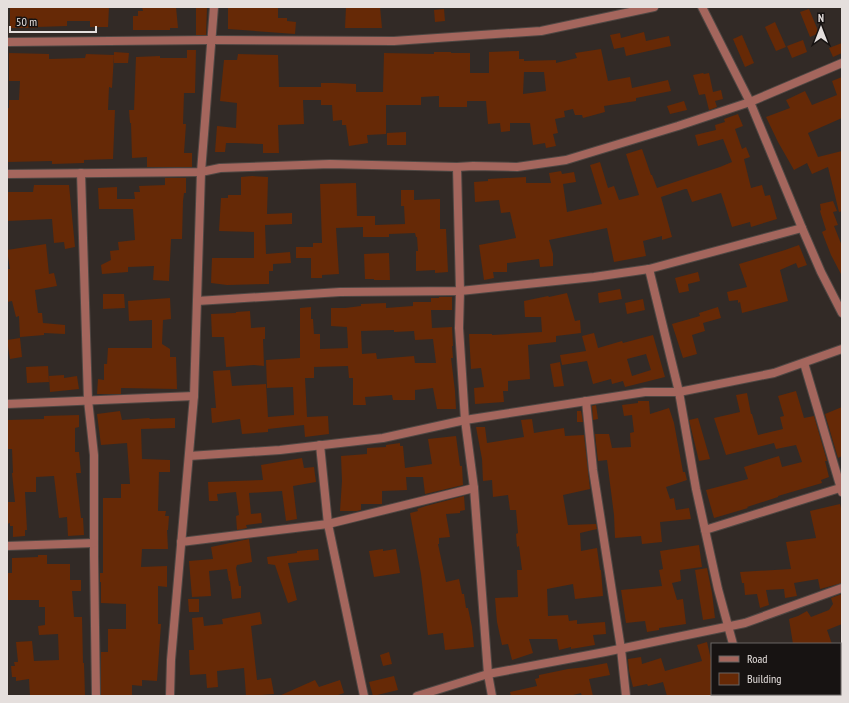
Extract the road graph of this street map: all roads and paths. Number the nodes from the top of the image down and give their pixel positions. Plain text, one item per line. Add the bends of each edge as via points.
1 (214, 7) edge
2 (654, 7) edge
3 (702, 7) edge
4 (211, 40) junction
5 (7, 42) edge
6 (842, 63) edge
7 (750, 102) junction
8 (457, 168) junction
9 (201, 172) junction
10 (81, 173) junction
11 (7, 174) edge
12 (802, 228) junction
13 (649, 269) junction
14 (460, 292) junction
15 (840, 300) edge
16 (197, 301) junction
17 (842, 313) edge
18 (842, 349) edge
19 (804, 362) junction
20 (679, 392) junction
21 (194, 396) junction
22 (88, 400) junction
23 (586, 401) junction
24 (7, 404) edge
25 (465, 420) junction
26 (320, 445) junction
27 (189, 456) junction
28 (474, 488) junction
29 (841, 490) edge
30 (328, 524) junction
31 (705, 530) junction
32 (181, 542) junction
33 (94, 543) junction
34 (7, 546) edge
35 (842, 588) edge
36 (728, 627) junction
37 (733, 643) edge
38 (621, 649) junction
39 (488, 674) junction
40 (96, 696) edge
41 (170, 696) edge
42 (364, 696) edge
43 (417, 696) edge
44 (492, 696) edge
45 (626, 696) edge

1 - 4 street
2 - 4 street via 541,31 394,41
3 - 7 street
4 - 5 street
4 - 9 street
6 - 7 street
7 - 8 street via 566,160 517,168
7 - 12 street
8 - 9 street via 330,164 220,168
8 - 14 street
9 - 10 street
9 - 16 street
10 - 11 street
10 - 22 street
12 - 13 street
12 - 15 street via 821,272
13 - 14 street
13 - 20 street
14 - 16 street via 340,292
14 - 25 street via 459,328
15 - 17 street
16 - 21 street
18 - 19 street
19 - 20 street via 774,373
19 - 29 street
20 - 23 street via 645,392
20 - 31 street
21 - 22 street
21 - 27 street
22 - 24 street
22 - 33 street via 94,455
23 - 25 street
23 - 38 street via 593,470
25 - 26 street via 383,438
25 - 28 street
26 - 27 street
26 - 30 street
27 - 32 street
28 - 30 street
28 - 39 street
29 - 31 street
30 - 32 street
30 - 42 street
31 - 36 street
32 - 41 street
33 - 34 street
33 - 40 street
35 - 36 street
36 - 37 street
36 - 38 street
38 - 39 street
38 - 45 street
39 - 43 street
39 - 44 street

